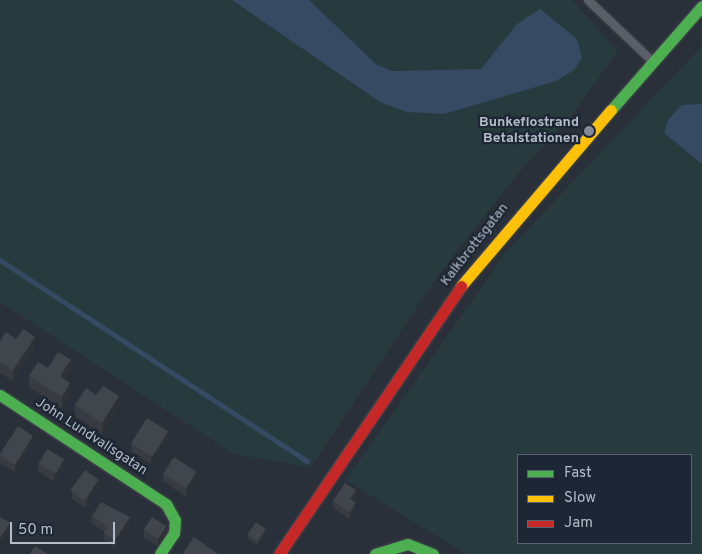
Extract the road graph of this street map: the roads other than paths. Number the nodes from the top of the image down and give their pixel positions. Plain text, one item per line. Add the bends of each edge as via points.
1 (588, 0) edge
2 (702, 6) edge
3 (652, 61) junction
4 (0, 395) edge
5 (160, 554) edge
6 (279, 554) edge
7 (375, 554) edge
8 (433, 554) edge

1 - 3 lane
2 - 3 street, Kalkbrottsgatan
3 - 6 street, Kalkbrottsgatan via 482,257
4 - 5 street, John Lundvallsgatan via 166,504 175,520 174,533
7 - 8 street via 408,544

